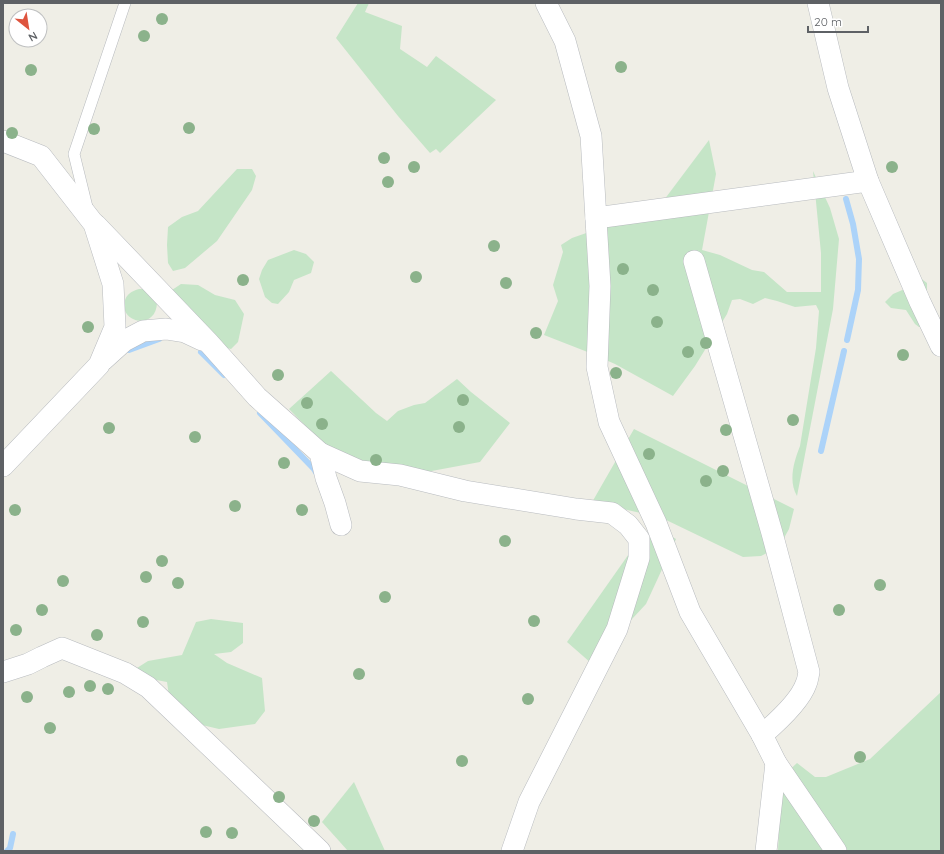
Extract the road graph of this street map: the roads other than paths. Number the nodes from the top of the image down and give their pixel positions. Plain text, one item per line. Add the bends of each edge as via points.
1 (125, 3) edge
2 (546, 3) edge
3 (818, 3) edge
4 (3, 141) edge
5 (868, 181) junction
6 (89, 218) junction
7 (596, 218) junction
8 (694, 261) dead end
9 (208, 342) junction
10 (941, 346) edge
11 (98, 365) junction
12 (320, 453) junction
13 (3, 466) edge
14 (341, 525) dead end
15 (3, 672) edge
16 (762, 735) junction
17 (776, 762) junction
18 (320, 851) edge
19 (512, 851) edge
20 (766, 851) edge
21 (836, 851) edge

1 - 6 lane via 74,154
2 - 7 street via 565,41 591,136
3 - 5 street via 838,88
4 - 6 street via 41,156
5 - 7 street
5 - 10 street
6 - 9 street
6 - 11 street via 94,224 113,284 114,327
7 - 16 street via 600,286 597,367 609,422 656,522 690,612
8 - 16 street via 809,672 799,698
9 - 11 street via 185,332 166,329 143,331 124,341
9 - 12 street via 257,397
11 - 13 street
12 - 14 street
12 - 19 street via 360,471 400,475 465,491 612,513 628,525 639,539 639,558 617,629 529,802
15 - 18 street via 28,664 62,648 125,673 148,687
16 - 17 street
17 - 20 street
17 - 21 street

